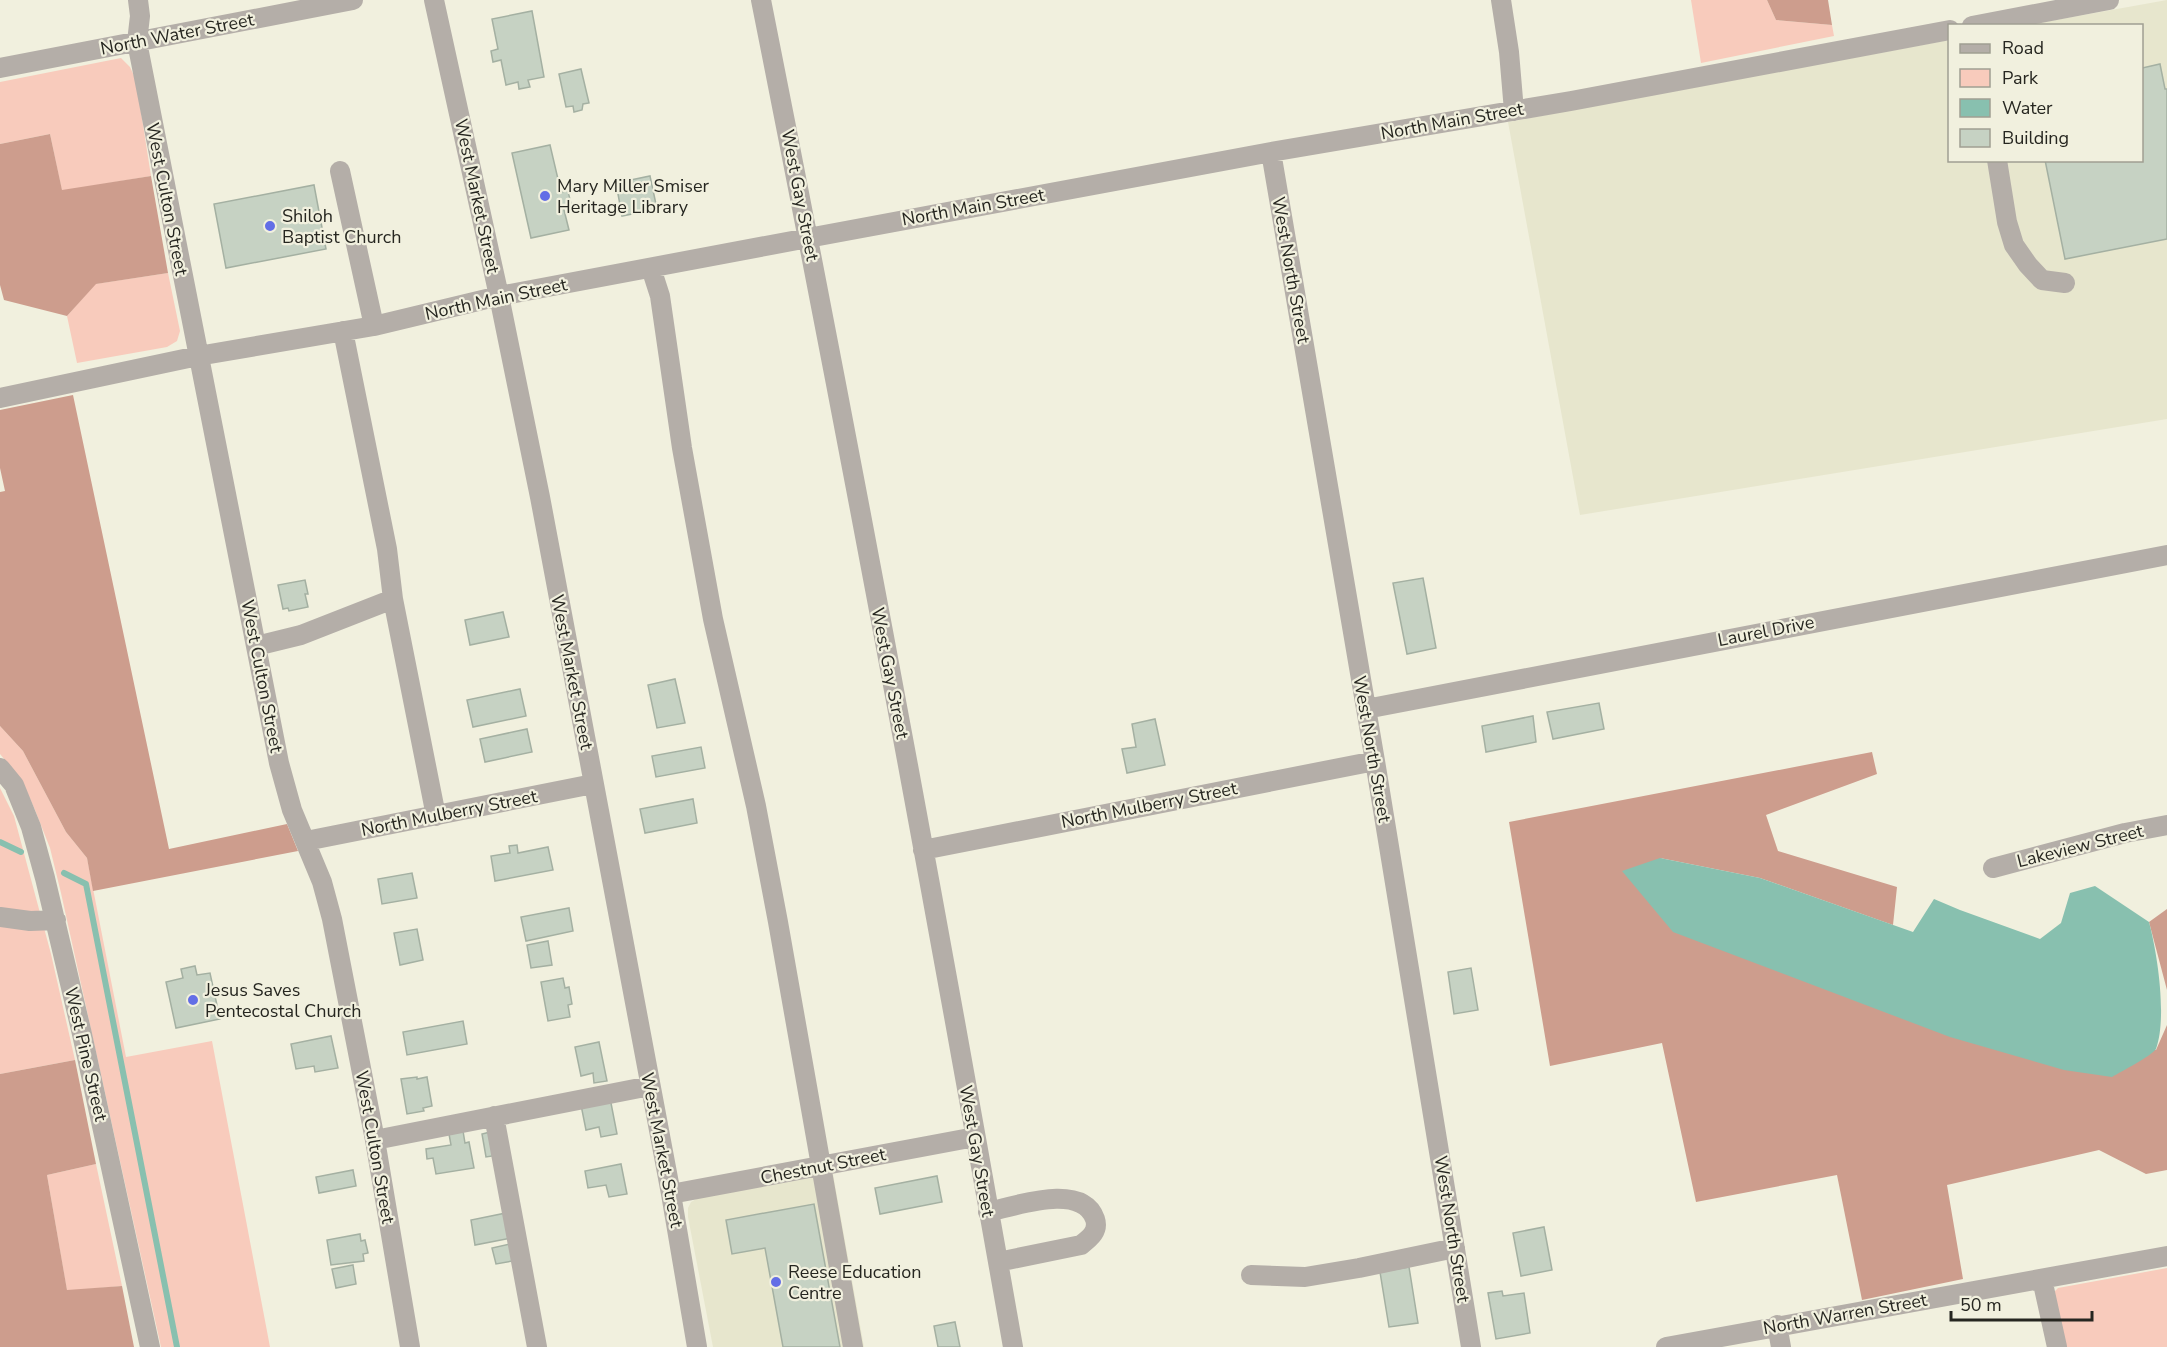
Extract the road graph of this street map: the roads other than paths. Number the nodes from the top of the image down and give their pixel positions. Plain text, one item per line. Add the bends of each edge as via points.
1 (138, 0) edge
2 (353, 0) edge
3 (434, 0) edge
4 (761, 0) edge
5 (1501, 0) edge
6 (2109, 0) edge
7 (2076, 3) edge
8 (1980, 24) edge
9 (1948, 30) edge
10 (137, 42) junction
11 (0, 69) edge
12 (1514, 111) junction
13 (1271, 152) junction
14 (1997, 162) edge
15 (340, 171) dead end
16 (808, 238) junction
17 (651, 268) junction
18 (2065, 283) dead end
19 (499, 296) junction
20 (374, 326) junction
21 (343, 331) junction
22 (198, 356) junction
23 (0, 398) edge
24 (2167, 555) edge
25 (393, 599) junction
26 (256, 646) junction
27 (1366, 709) junction
28 (1375, 761) junction
29 (0, 768) edge
30 (593, 784) junction
31 (436, 816) junction
32 (2167, 825) edge
33 (306, 841) junction
34 (923, 850) junction
35 (1993, 868) dead end
36 (0, 917) edge
37 (56, 920) junction
38 (650, 1086) junction
39 (494, 1116) junction
40 (975, 1137) junction
41 (375, 1140) junction
42 (822, 1166) junction
43 (671, 1194) junction
44 (988, 1212) junction
45 (1455, 1248) junction
46 (2167, 1256) edge
47 (998, 1262) junction
48 (1251, 1275) dead end
49 (2042, 1279) junction
50 (1777, 1325) junction
51 (150, 1347) edge
52 (410, 1347) edge
53 (537, 1347) edge
54 (697, 1347) edge
55 (853, 1347) edge
56 (1012, 1347) edge
57 (1471, 1347) edge
58 (1666, 1347) edge
59 (1781, 1347) edge
60 (2057, 1347) edge

1 - 10 street, West Culton Street
2 - 10 street, North Water Street
3 - 19 street, West Market Street
4 - 16 street, West Gay Street
5 - 12 street
6 - 7 street
7 - 8 street
9 - 12 street, North Main Street
10 - 11 street, North Water Street
10 - 22 street, West Culton Street
12 - 13 street, North Main Street
13 - 16 street, North Main Street
13 - 27 street, West North Street
14 - 18 street via 2014,245 2042,280
15 - 20 street
16 - 17 street, North Main Street
16 - 34 street, West Gay Street
17 - 19 street, North Main Street
17 - 42 street via 660,296 713,620 756,806
19 - 20 street, North Main Street
19 - 30 street, West Market Street
20 - 21 street, North Main Street
21 - 22 street, North Main Street
21 - 25 street via 387,549
22 - 23 street, North Main Street
22 - 26 street, West Culton Street
24 - 27 street, Laurel Drive
25 - 26 street via 301,635
25 - 31 street
26 - 33 street, West Culton Street via 284,785
27 - 28 street, West North Street
28 - 34 street, North Mulberry Street
28 - 45 street, West North Street
29 - 37 street, West Pine Street via 14,785 31,827
30 - 31 street, North Mulberry Street
30 - 38 street, West Market Street
31 - 33 street, North Mulberry Street
32 - 35 street, Lakeview Street
33 - 41 street, West Culton Street via 332,919
34 - 40 street, West Gay Street
36 - 37 street
37 - 51 street, West Pine Street
38 - 39 street
38 - 43 street, West Market Street
39 - 41 street
39 - 53 street
40 - 42 street, Chestnut Street
40 - 44 street, West Gay Street
41 - 52 street, West Culton Street
42 - 43 street, Chestnut Street
42 - 55 street
43 - 54 street, West Market Street
44 - 47 street, West Gay Street
44 - 47 street via 1060,1197 1092,1210 1097,1224 1092,1237 1081,1245
45 - 48 street via 1305,1277
45 - 57 street, West North Street
46 - 49 street, North Warren Street
47 - 56 street, West Gay Street
49 - 50 street, North Warren Street
49 - 60 street
50 - 58 street, North Warren Street
50 - 59 street

